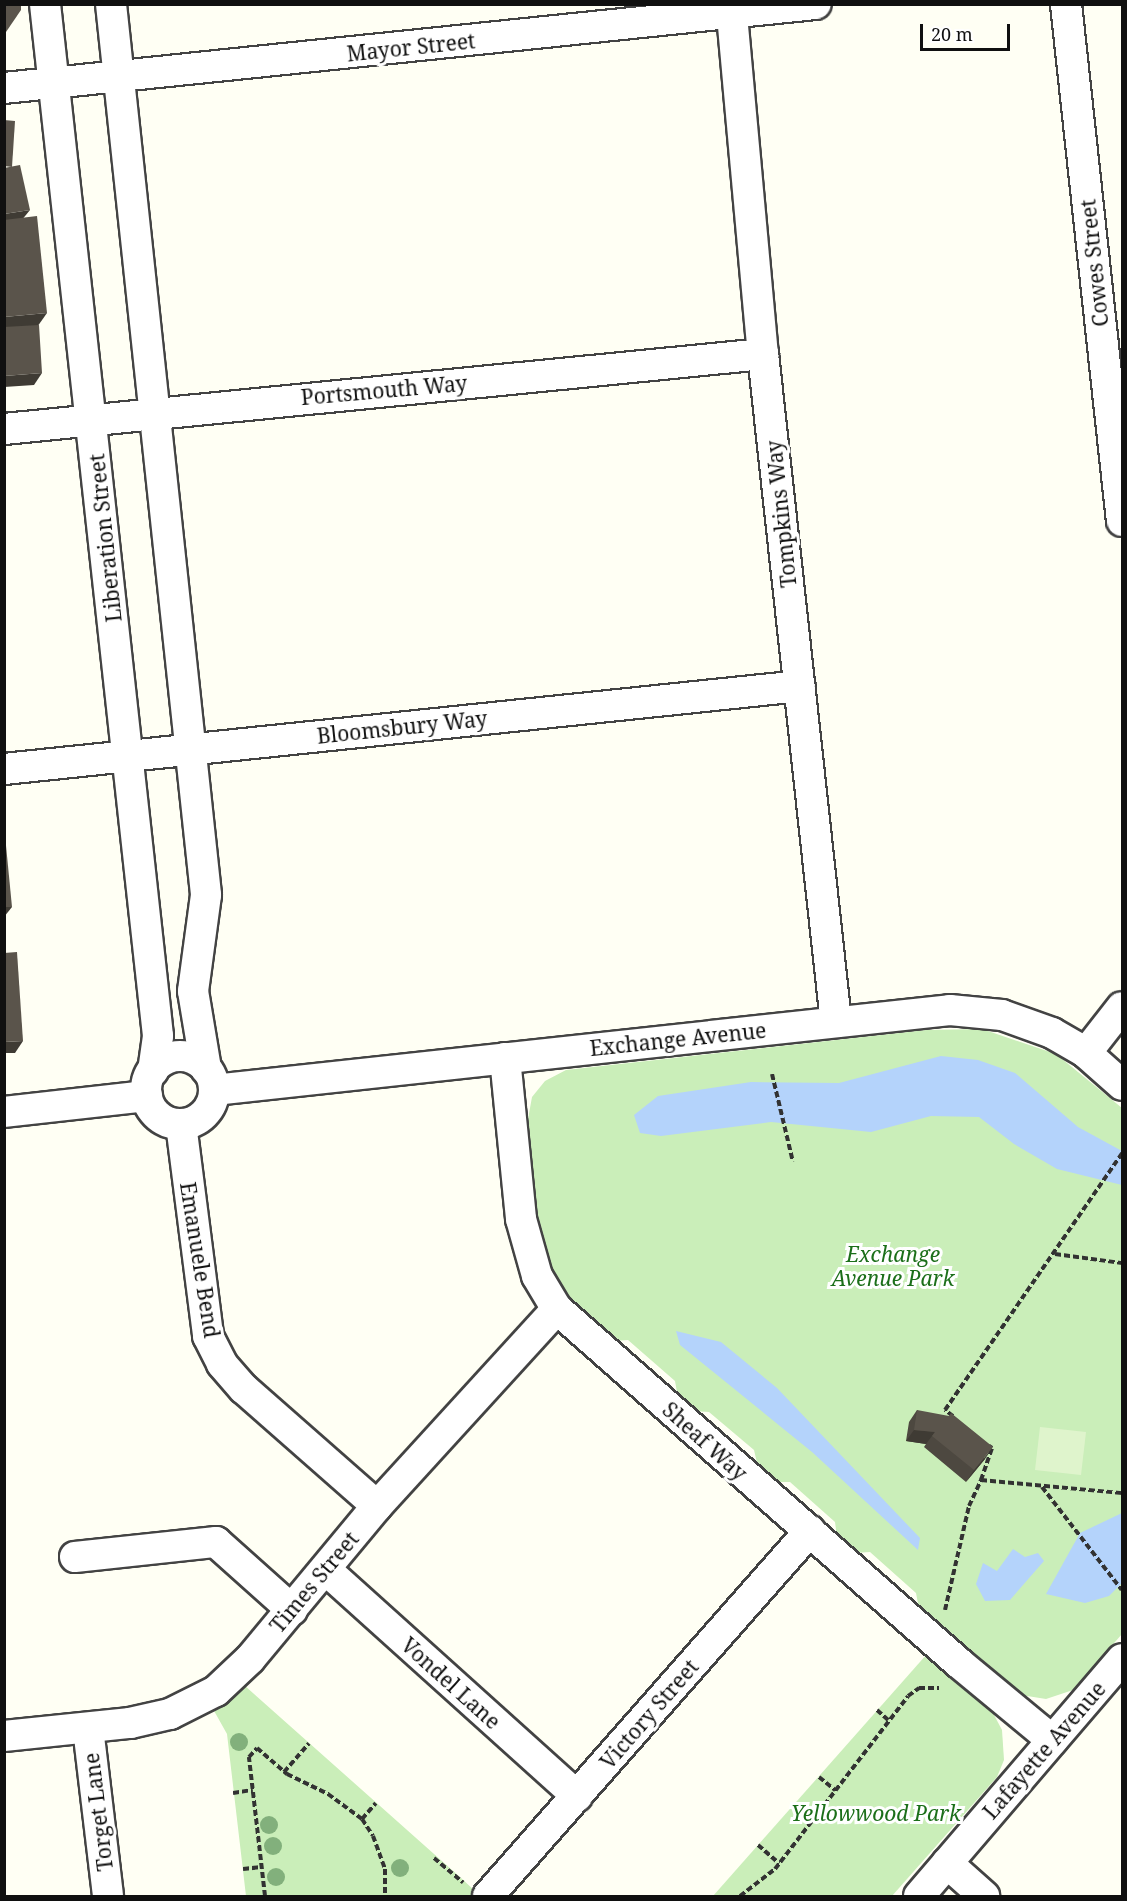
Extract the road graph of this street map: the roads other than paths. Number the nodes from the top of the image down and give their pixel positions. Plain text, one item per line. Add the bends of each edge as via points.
1 (45, 4) edge
2 (111, 4) edge
3 (816, 4) edge
4 (1066, 4) edge
5 (732, 9) edge
6 (118, 76) junction
7 (53, 84) junction
8 (4, 88) edge
9 (763, 354) junction
10 (154, 415) junction
11 (93, 421) junction
12 (4, 429) edge
13 (1122, 521) edge
14 (800, 686) junction
15 (192, 748) junction
16 (128, 756) junction
17 (4, 770) edge
18 (1122, 1007) edge
19 (836, 1022) junction
20 (1086, 1053) junction
21 (505, 1058) junction
22 (210, 1079) junction
23 (150, 1083) junction
24 (1122, 1085) edge
25 (4, 1112) edge
26 (181, 1124) junction
27 (557, 1309) junction
28 (377, 1506) junction
29 (810, 1531) junction
30 (75, 1557) dead end
31 (326, 1570) junction
32 (292, 1610) junction
33 (1122, 1659) edge
34 (88, 1728) junction
35 (4, 1736) edge
36 (1052, 1740) junction
37 (577, 1796) junction
38 (947, 1863) junction
39 (475, 1890) edge
40 (108, 1896) edge
41 (919, 1896) edge
42 (984, 1896) edge

1 - 7 street, Liberation Street
2 - 6 street
3 - 5 street, Mayor Street
4 - 13 street, Cowes Street
5 - 6 street, Mayor Street
5 - 9 street, Tompkins Way
6 - 7 street, Mayor Street
6 - 10 street
7 - 8 street, Mayor Street
7 - 11 street, Liberation Street
9 - 10 street, Portsmouth Way
9 - 14 street, Tompkins Way
10 - 11 street, Portsmouth Way
10 - 15 street
11 - 12 street, Portsmouth Way
11 - 16 street, Liberation Street
14 - 15 street, Bloomsbury Way
14 - 19 street, Tompkins Way
15 - 16 street, Bloomsbury Way
15 - 22 street via 206,895 193,991
16 - 17 street, Bloomsbury Way
16 - 23 street, Liberation Street via 158,1036
18 - 20 street
19 - 20 street, Exchange Avenue via 950,1010 981,1012 1026,1022
19 - 21 street, Exchange Avenue
20 - 24 street, Exchange Avenue
21 - 22 street, Exchange Avenue
21 - 27 street, Sheaf Way via 521,1219 537,1276
22 - 23 street via 190,1058 176,1057
22 - 26 street via 205,1114
23 - 25 street
23 - 26 street via 157,1115
26 - 28 street, Emanuele Bend via 208,1336 222,1365
27 - 28 street, Times Street
27 - 29 street, Sheaf Way
28 - 31 street, Times Street
29 - 36 street, Sheaf Way
29 - 37 street, Victory Street
30 - 32 street via 216,1542
31 - 32 street, Times Street
31 - 37 street, Vondel Lane
32 - 34 street, Times Street via 250,1659 204,1700 170,1714
33 - 36 street, Lafayette Avenue
34 - 35 street, Times Street
34 - 40 street, Torget Lane
36 - 38 street, Lafayette Avenue
37 - 39 street, Victory Street
38 - 41 street, Lafayette Avenue
38 - 42 street

